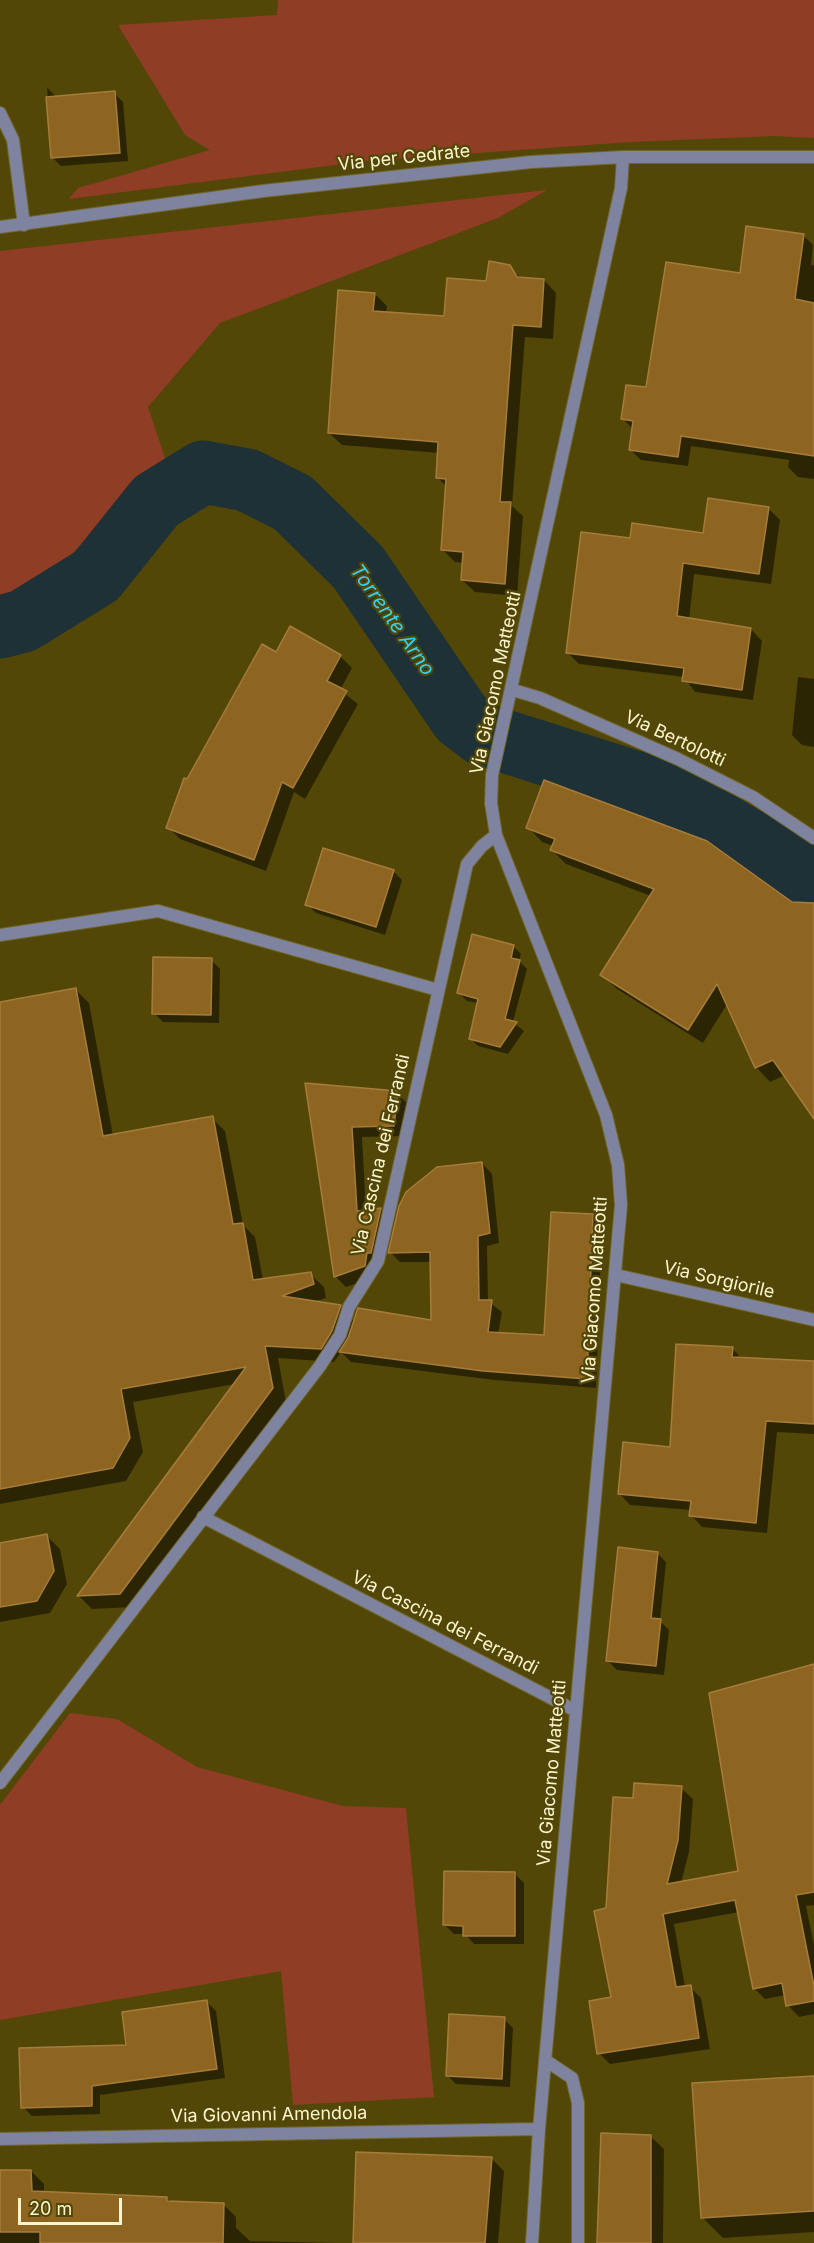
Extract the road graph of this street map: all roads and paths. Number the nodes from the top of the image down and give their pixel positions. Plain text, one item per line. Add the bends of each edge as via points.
1 (0, 113) edge
2 (623, 157) junction
3 (814, 157) edge
4 (24, 225) junction
5 (0, 228) edge
6 (513, 690) junction
7 (496, 835) junction
8 (814, 838) edge
9 (0, 935) edge
10 (438, 990) junction
11 (616, 1275) junction
12 (814, 1320) edge
13 (202, 1517) junction
14 (576, 1711) junction
15 (0, 1783) edge
16 (545, 2060) junction
17 (539, 2129) junction
18 (0, 2139) edge
19 (532, 2243) edge
20 (578, 2243) edge

1 - 4 street via 13,140
2 - 3 street, Via per Cedrate
2 - 4 street, Via per Cedrate via 531,162 263,191
2 - 6 street, Via Giacomo Matteotti via 621,188
4 - 5 street, Via per Cedrate
6 - 7 street, Via Giacomo Matteotti via 492,775
6 - 8 street, Via Bertolotti via 678,759 753,797
7 - 10 street, Via Cascina dei Ferrandi via 467,864
7 - 11 street, Via Giacomo Matteotti via 606,1115 618,1165 620,1195
9 - 10 street via 158,911
10 - 13 street, Via Cascina dei Ferrandi via 378,1261 349,1307 340,1335 320,1366
11 - 12 street, Via Sorgiorile
11 - 14 street, Via Giacomo Matteotti
13 - 14 street, Via Cascina dei Ferrandi
13 - 15 street, Via Cascina dei Ferrandi
14 - 16 street, Via Giacomo Matteotti
16 - 17 street, Via Giacomo Matteotti
16 - 20 street via 572,2078 578,2103
17 - 18 street, Via Giovanni Amendola
17 - 19 street, Via Giacomo Matteotti

